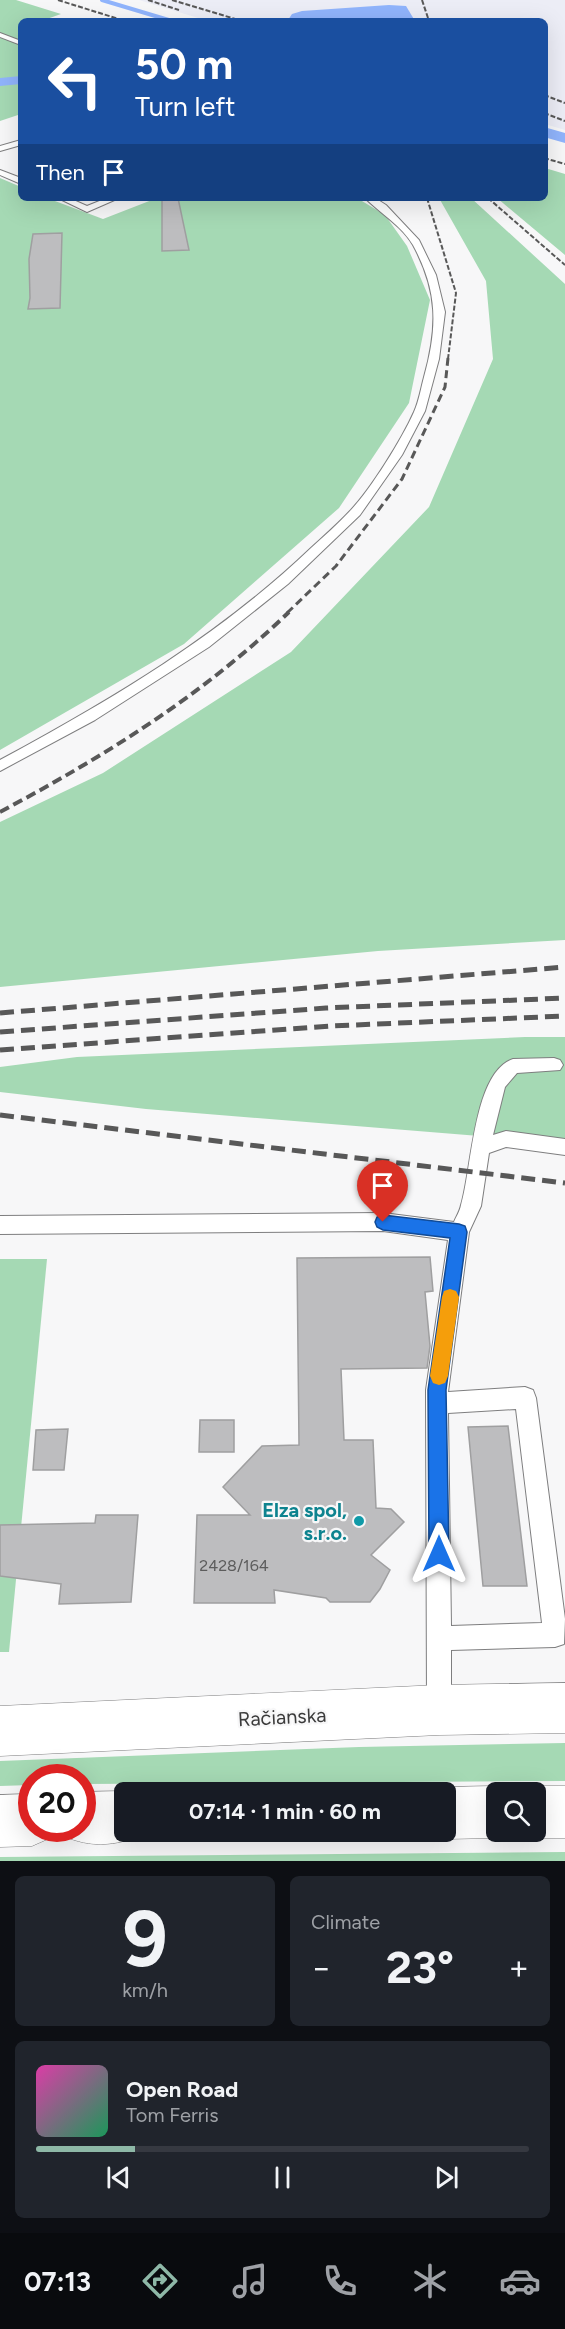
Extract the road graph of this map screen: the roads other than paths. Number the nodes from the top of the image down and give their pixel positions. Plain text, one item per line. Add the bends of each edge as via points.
1 (0, 35) edge
2 (18, 42) edge
3 (18, 143) edge
4 (1, 149) edge
5 (0, 171) edge
6 (18, 178) edge
7 (69, 201) edge
8 (107, 201) edge
9 (374, 201) edge
10 (0, 766) edge
11 (554, 1065) dead end
12 (565, 1147) edge
13 (480, 1148) junction
14 (0, 1225) edge
15 (459, 1232) junction
16 (437, 1403) junction
17 (439, 1638) junction
18 (565, 1708) edge
19 (439, 1710) junction
20 (0, 1731) edge
21 (486, 1812) edge
22 (546, 1812) edge
23 (565, 1812) edge
24 (456, 1813) edge
25 (114, 1817) edge
26 (96, 1818) edge
27 (18, 1820) edge
28 (0, 1821) edge

1 - 2 lane
3 - 4 lane
5 - 6 lane
7 - 8 lane via 87,209
9 - 10 lane via 416,242 431,275 440,312 434,359 420,411 396,455 356,512 284,581 185,656 90,717
11 - 13 lane via 513,1066 497,1083
12 - 13 lane via 506,1139
13 - 15 lane via 471,1206
14 - 15 lane via 383,1222
15 - 16 lane
16 - 17 lane
16 - 17 lane via 525,1398 555,1635
17 - 19 lane
18 - 19 main road, Račianska
19 - 20 main road, Račianska
21 - 24 main road
22 - 23 main road
25 - 26 main road
27 - 28 main road

